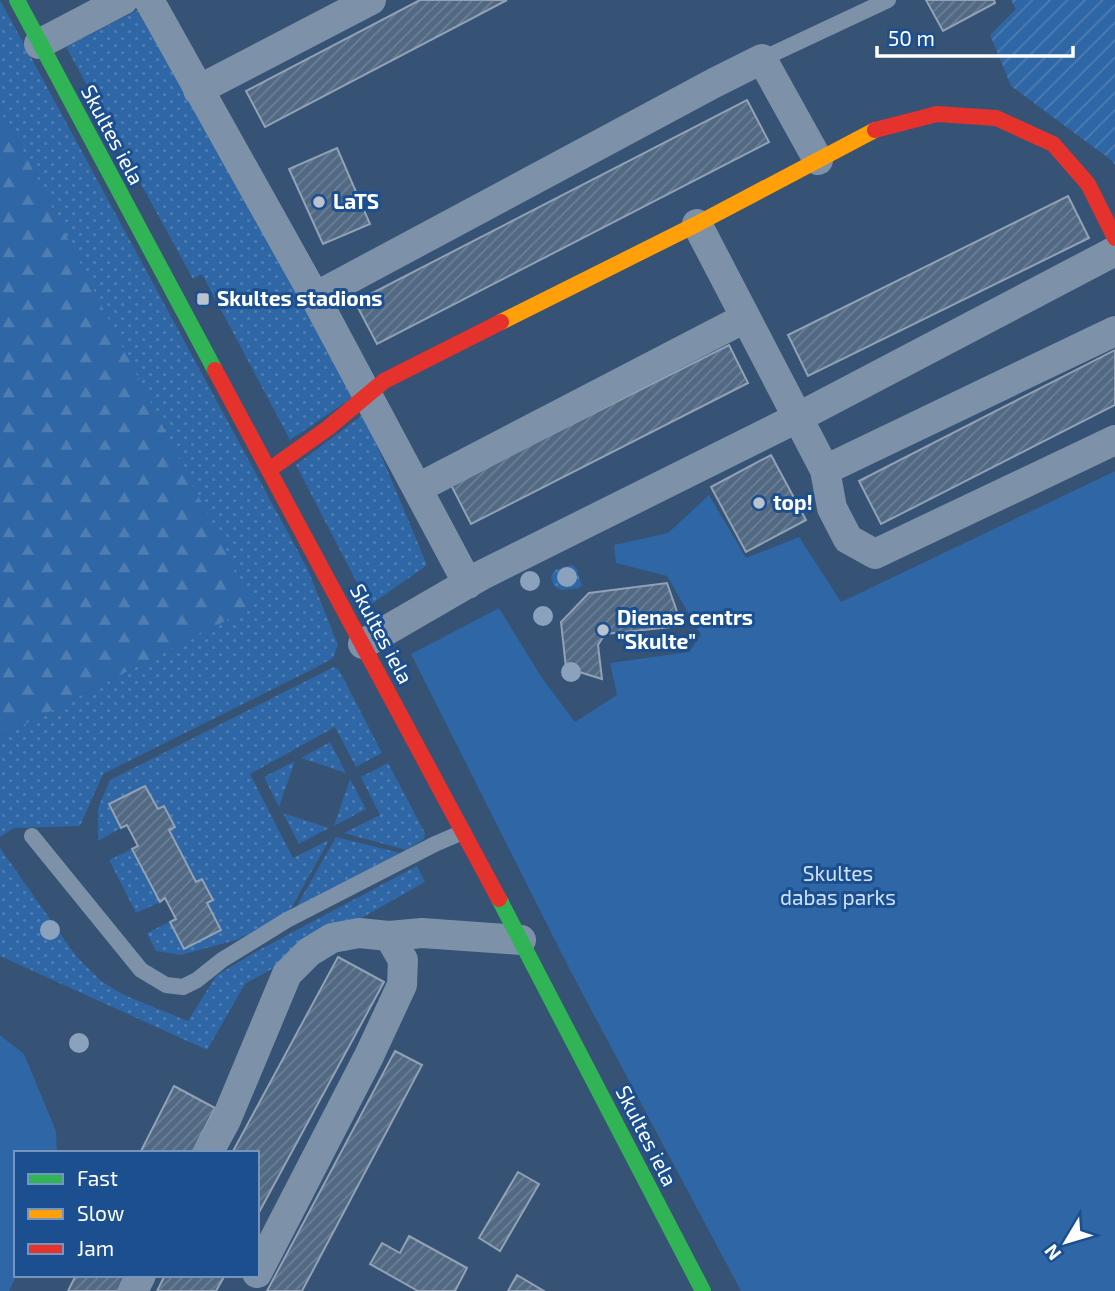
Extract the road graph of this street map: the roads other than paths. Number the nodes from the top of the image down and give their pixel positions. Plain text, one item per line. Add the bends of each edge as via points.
1 (16, 0) edge
2 (123, 0) edge
3 (149, 0) edge
4 (371, 0) edge
5 (888, 0) edge
6 (39, 44) junction
7 (762, 59) junction
8 (198, 89) junction
9 (818, 160) junction
10 (697, 225) junction
11 (1115, 238) edge
12 (1115, 251) edge
13 (316, 297) junction
14 (745, 318) junction
15 (1115, 331) edge
16 (369, 395) junction
17 (797, 418) junction
18 (1115, 440) edge
19 (269, 470) junction
20 (825, 470) junction
21 (418, 488) junction
22 (468, 584) junction
23 (363, 644) junction
24 (463, 832) junction
25 (32, 836) dead end
26 (389, 936) junction
27 (521, 940) junction
28 (209, 1151) edge
29 (259, 1270) edge
30 (703, 1291) edge

1 - 6 main road, Skultes iela
2 - 6 street
3 - 8 street
4 - 8 street
5 - 7 lane
6 - 19 main road, Skultes iela
7 - 9 street
7 - 13 street
8 - 13 street
9 - 10 main road
9 - 11 main road via 876,130 937,114 996,118 1053,144 1088,184
10 - 14 street
10 - 16 main road via 384,381
12 - 17 street
13 - 16 street
14 - 17 street
14 - 21 street
15 - 20 street
16 - 19 main road
16 - 21 street
17 - 20 street
17 - 22 street
18 - 20 street via 875,554 848,539 832,508
19 - 23 main road, Skultes iela
21 - 22 street
22 - 23 street
23 - 24 main road, Skultes iela
24 - 25 lane via 287,920 183,987 166,985 141,970
24 - 27 main road, Skultes iela
26 - 27 street via 422,933
26 - 28 street via 359,933 332,938 309,951 288,974
26 - 29 street via 403,960 402,985
27 - 30 main road, Skultes iela

